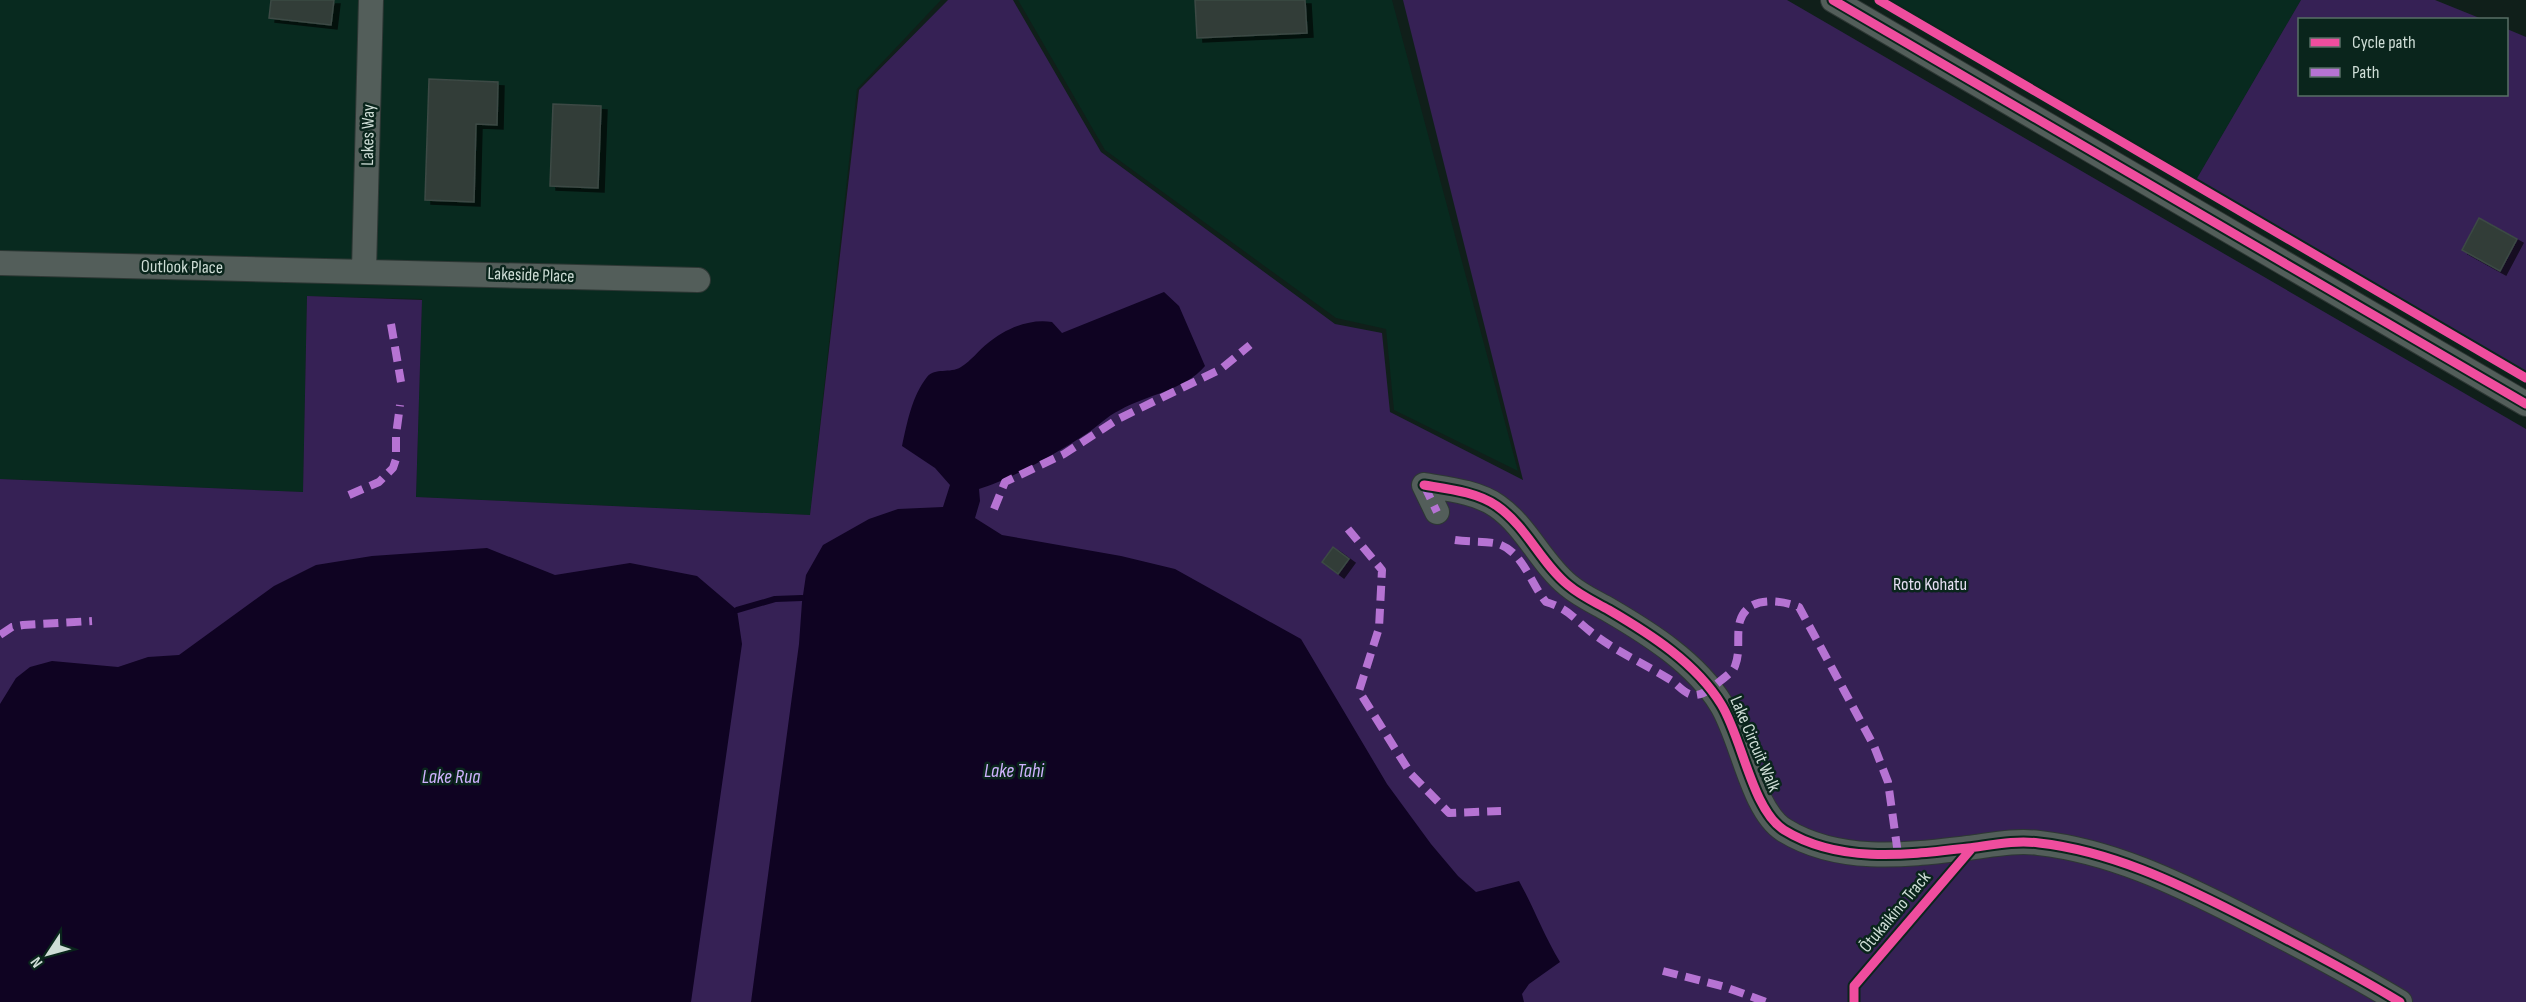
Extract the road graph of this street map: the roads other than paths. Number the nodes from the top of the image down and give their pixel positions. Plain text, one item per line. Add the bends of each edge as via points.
1 (371, 0) edge
2 (1833, 0) edge
3 (0, 263) edge
4 (364, 270) junction
5 (698, 280) dead end
6 (2526, 404) edge
7 (1437, 512) dead end
8 (2400, 1002) edge

1 - 4 street, Lakes Way
2 - 6 street
3 - 4 street, Outlook Place
4 - 5 street, Lakeside Place
7 - 8 street, Lake Circuit Walk via 1424,485 1455,490 1495,504 1525,533 1566,584 1648,634 1696,673 1722,705 1756,792 1769,817 1780,828 1849,854 1898,854 2009,842 2078,849 2117,860 2190,891

